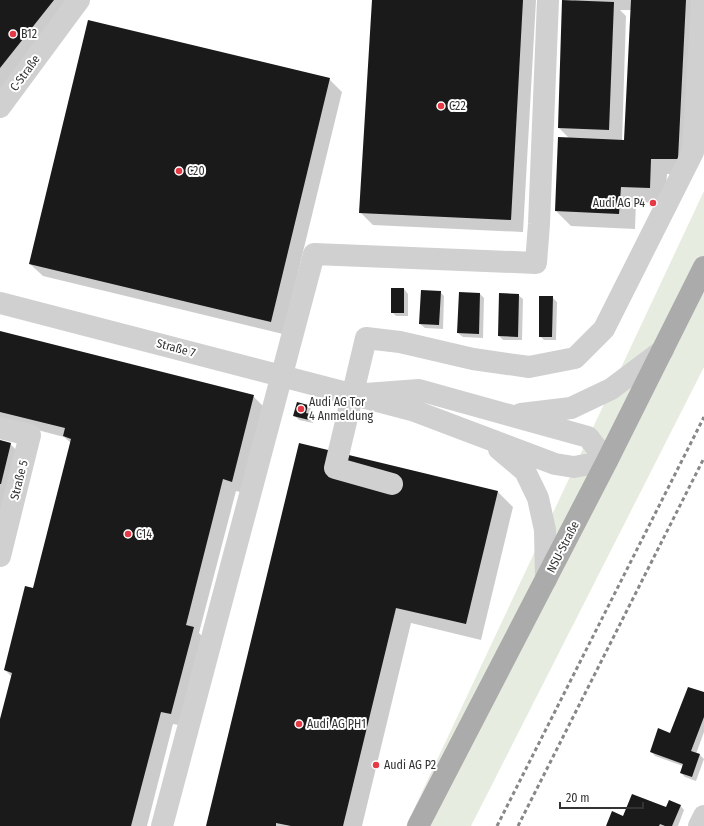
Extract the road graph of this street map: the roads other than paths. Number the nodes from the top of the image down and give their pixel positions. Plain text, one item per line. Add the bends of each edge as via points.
1 (79, 0) edge
2 (548, 0) edge
3 (702, 0) edge
4 (0, 107) edge
5 (704, 267) edge
6 (0, 303) edge
7 (663, 350) junction
8 (281, 376) junction
9 (352, 395) junction
10 (510, 415) junction
11 (0, 428) edge
12 (489, 440) junction
13 (607, 461) junction
14 (392, 484) dead end
15 (0, 556) edge
16 (546, 580) junction
17 (704, 816) edge
18 (162, 826) edge
19 (418, 826) edge
20 (700, 826) edge

1 - 4 street, C-Straße
2 - 8 street via 536,263 314,254
3 - 9 street via 693,152 604,329 575,358 528,367 473,360 400,342 366,338
5 - 7 main road, NSU-Straße
6 - 8 street, Straße 7
7 - 10 street via 611,389 571,408
7 - 13 main road, NSU-Straße
8 - 9 street, Straße 7
8 - 18 street
9 - 10 street via 419,390
9 - 12 street, Straße 7 via 412,410
9 - 14 street via 335,468
10 - 13 street via 588,437
11 - 15 street, Straße 5 via 30,435
12 - 13 street, Straße 7 via 555,464 574,467
12 - 16 street via 525,471 538,498 545,530
13 - 16 main road, NSU-Straße
16 - 19 main road, NSU-Straße
17 - 20 street

